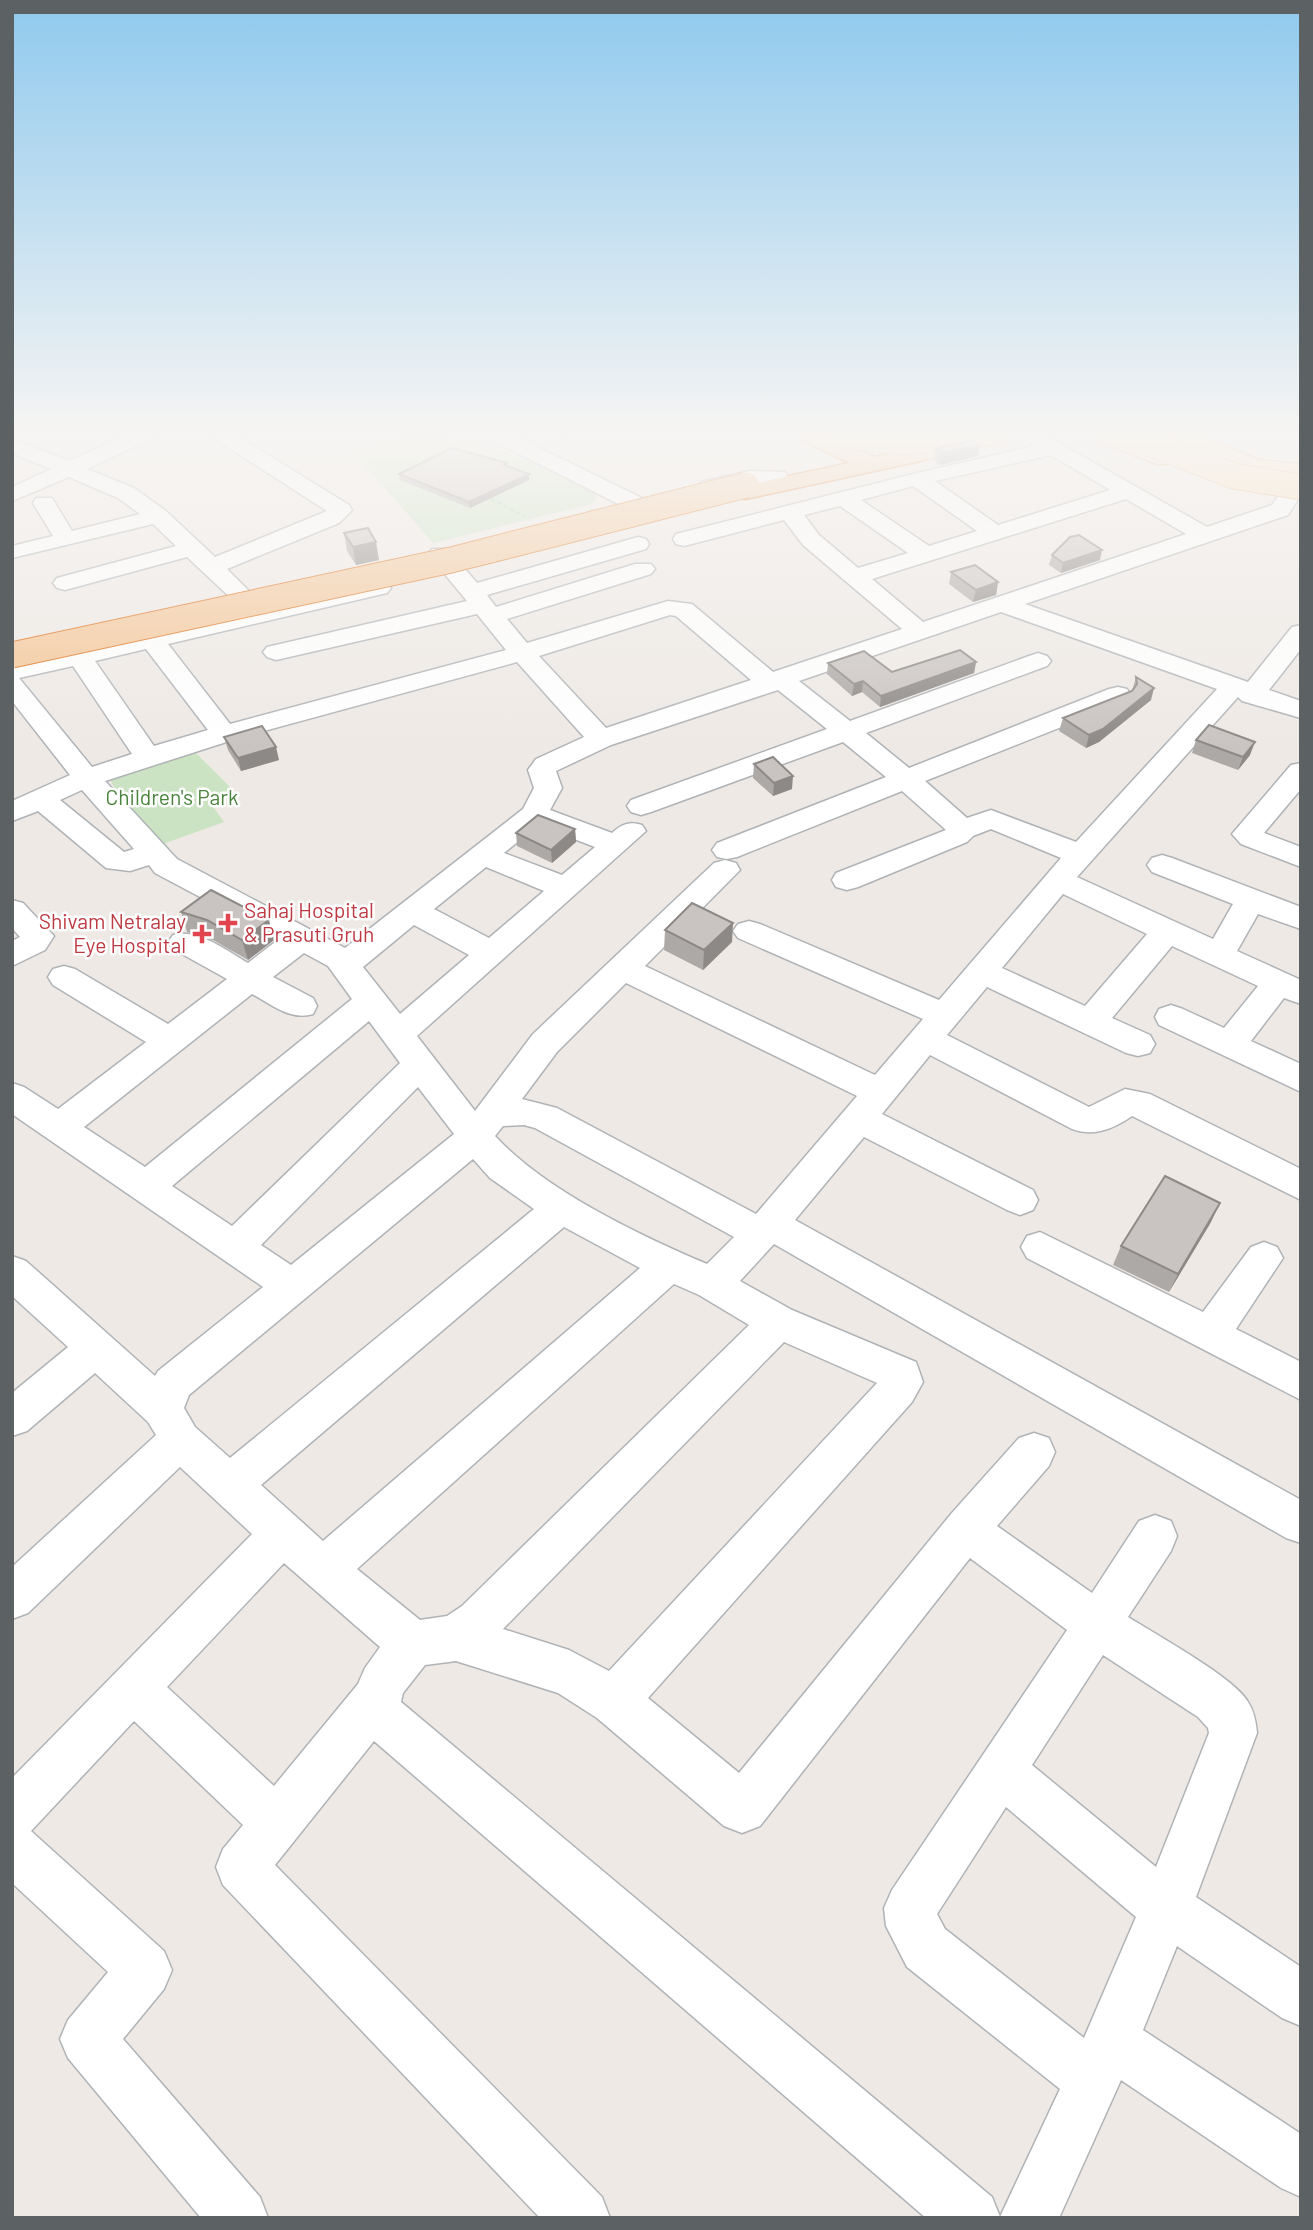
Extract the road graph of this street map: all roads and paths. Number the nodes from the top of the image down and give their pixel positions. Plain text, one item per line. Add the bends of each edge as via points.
1 (64, 539) edge
2 (74, 539) edge
3 (183, 539) edge
4 (279, 539) edge
5 (516, 539) edge
6 (537, 539) edge
7 (556, 539) edge
8 (557, 539) edge
9 (810, 539) edge
10 (904, 539) edge
11 (979, 539) edge
12 (1192, 539) edge
13 (638, 544) dead end
14 (193, 548) junction
15 (15, 552) dead end
16 (927, 555) junction
17 (580, 561) junction
18 (448, 562) junction
19 (213, 566) junction
20 (643, 569) dead end
21 (103, 572) junction
22 (853, 577) junction
23 (65, 583) dead end
24 (590, 585) junction
25 (243, 596) junction
26 (482, 604) junction
27 (1001, 604) junction
28 (919, 631) junction
29 (615, 632) junction
30 (1301, 632) edge
31 (152, 640) junction
32 (12, 646) edge
33 (276, 652) dead end
34 (522, 653) junction
35 (12, 655) edge
36 (79, 656) junction
37 (1038, 661) dead end
38 (12, 662) edge
39 (12, 671) edge
40 (776, 682) junction
41 (12, 684) edge
42 (1242, 691) junction
43 (1118, 695) edge
44 (1301, 710) edge
45 (845, 730) junction
46 (225, 735) junction
47 (601, 739) junction
48 (149, 759) junction
49 (1301, 771) edge
50 (87, 778) junction
51 (905, 778) junction
52 (41, 799) junction
53 (12, 812) edge
54 (534, 814) junction
55 (630, 827) junction
56 (963, 830) junction
57 (153, 852) junction
58 (482, 855) junction
59 (1081, 855) junction
60 (1301, 858) edge
61 (1163, 865) dead end
62 (847, 880) dead end
63 (1058, 880) junction
64 (566, 888) junction
65 (1251, 900) junction
66 (12, 910) edge
67 (412, 911) junction
68 (1301, 919) edge
69 (749, 930) dead end
70 (1167, 931) junction
71 (302, 938) junction
72 (184, 942) dead end
73 (491, 953) junction
74 (12, 955) edge
75 (1219, 955) junction
76 (344, 965) junction
77 (622, 968) junction
78 (981, 971) junction
79 (64, 977) dead end
80 (251, 978) junction
81 (1290, 988) edge
82 (371, 1001) junction
83 (301, 1006) dead end
84 (1171, 1017) dead end
85 (1090, 1022) junction
86 (934, 1027) junction
87 (397, 1035) junction
88 (170, 1041) junction
89 (1138, 1044) dead end
90 (1229, 1045) junction
91 (420, 1064) junction
92 (1301, 1079) edge
93 (12, 1096) edge
94 (868, 1105) junction
95 (484, 1125) junction
96 (59, 1127) junction
97 (1301, 1186) edge
98 (146, 1187) junction
99 (1020, 1200) dead end
100 (561, 1208) junction
101 (765, 1229) junction
102 (235, 1247) junction
103 (1040, 1247) dead end
104 (1264, 1258) dead end
105 (669, 1265) junction
106 (12, 1272) edge
107 (713, 1284) junction
108 (292, 1286) junction
109 (778, 1322) junction
110 (1209, 1334) junction
111 (96, 1348) junction
112 (1301, 1382) edge
113 (12, 1418) edge
114 (171, 1425) junction
115 (1034, 1452) dead end
116 (229, 1485) junction
117 (1301, 1523) edge
118 (966, 1529) junction
119 (282, 1534) junction
120 (1155, 1536) dead end
121 (323, 1570) junction
122 (12, 1597) edge
123 (1097, 1624) junction
124 (435, 1641) junction
125 (134, 1688) junction
126 (375, 1701) junction
127 (614, 1701) junction
128 (1000, 1770) junction
129 (12, 1814) edge
130 (277, 1823) junction
131 (12, 1848) edge
132 (1166, 1908) junction
133 (1301, 1999) edge
134 (1102, 2061) junction
135 (1301, 2168) edge
136 (1039, 2212) edge
137 (239, 2218) edge
138 (581, 2218) edge
139 (971, 2218) edge

1 - 15 street
2 - 21 street
3 - 14 street
4 - 19 street
5 - 18 street
6 - 35 highway, bridge
7 - 38 highway via 455,566
8 - 17 street
9 - 22 street
10 - 16 street
11 - 16 street
12 - 27 street
13 - 17 street
14 - 19 street
14 - 21 street
16 - 22 street
17 - 24 street
17 - 26 street
18 - 25 street
18 - 26 street
18 - 31 street
19 - 25 street
20 - 24 street
21 - 23 street
22 - 28 street
24 - 26 street
24 - 29 street
25 - 32 street
26 - 33 street
26 - 34 street
27 - 28 street
27 - 42 street
28 - 40 street
29 - 34 street
29 - 40 street via 668,608 683,609
30 - 42 street
31 - 36 street
31 - 46 street
34 - 46 street
34 - 47 street
36 - 39 street
36 - 48 street
37 - 45 street
40 - 45 street
40 - 47 street
41 - 50 street
42 - 44 street
42 - 59 street
43 - 51 street
45 - 51 street
45 - 55 street
46 - 48 street
47 - 54 street via 546,765 542,775 548,789
48 - 50 street
49 - 60 street via 1247,834
50 - 52 street
50 - 57 street
51 - 56 street
51 - 77 street via 726,860
52 - 53 street
52 - 57 street via 116,862 130,862
54 - 55 street
54 - 58 street
55 - 64 street
56 - 59 street via 991,819
56 - 62 street
57 - 71 street via 166,866
58 - 64 street
58 - 67 street
59 - 63 street
61 - 65 street
63 - 70 street
63 - 78 street
64 - 73 street
65 - 68 street
65 - 75 street
66 - 74 street via 38,936
67 - 73 street
67 - 76 street
69 - 86 street
70 - 75 street
70 - 85 street
71 - 76 street
71 - 80 street
72 - 80 street
73 - 87 street
75 - 81 street
76 - 82 street
77 - 94 street
77 - 95 street via 545,1043
78 - 85 street
78 - 86 street
79 - 88 street
80 - 83 street
80 - 88 street
81 - 90 street
82 - 87 street
82 - 98 street
84 - 90 street
85 - 89 street
86 - 94 street
86 - 97 street via 1084,1120 1097,1121 1125,1102 1138,1103
87 - 91 street
88 - 96 street
90 - 92 street
91 - 95 street
91 - 102 street
93 - 96 street
94 - 99 street
94 - 101 street
95 - 100 street via 503,1168
95 - 101 street via 524,1112 545,1117
95 - 108 street
96 - 98 street
98 - 102 street
100 - 105 street
100 - 116 street
101 - 107 street
101 - 117 street
102 - 108 street
103 - 110 street
104 - 110 street
105 - 107 street
105 - 121 street
106 - 111 street
107 - 109 street
108 - 114 street via 172,1384
109 - 124 street via 478,1622
109 - 127 street via 891,1369 903,1382
110 - 112 street
111 - 113 street
111 - 114 street
114 - 116 street
114 - 122 street
115 - 118 street
116 - 119 street
118 - 123 street
118 - 127 street via 742,1808
119 - 121 street
119 - 125 street
120 - 123 street
121 - 124 street
123 - 128 street
123 - 132 street via 1215,1700 1231,1717 1233,1732
124 - 126 street via 379,1688
124 - 127 street via 569,1673
125 - 129 street
125 - 130 street
126 - 130 street
126 - 139 street via 379,1714
128 - 132 street
128 - 134 street via 922,1886 910,1908 912,1926 926,1948
130 - 138 street via 241,1867
131 - 137 street via 145,1969 87,2039
132 - 133 street
132 - 134 street
134 - 135 street
134 - 136 street

